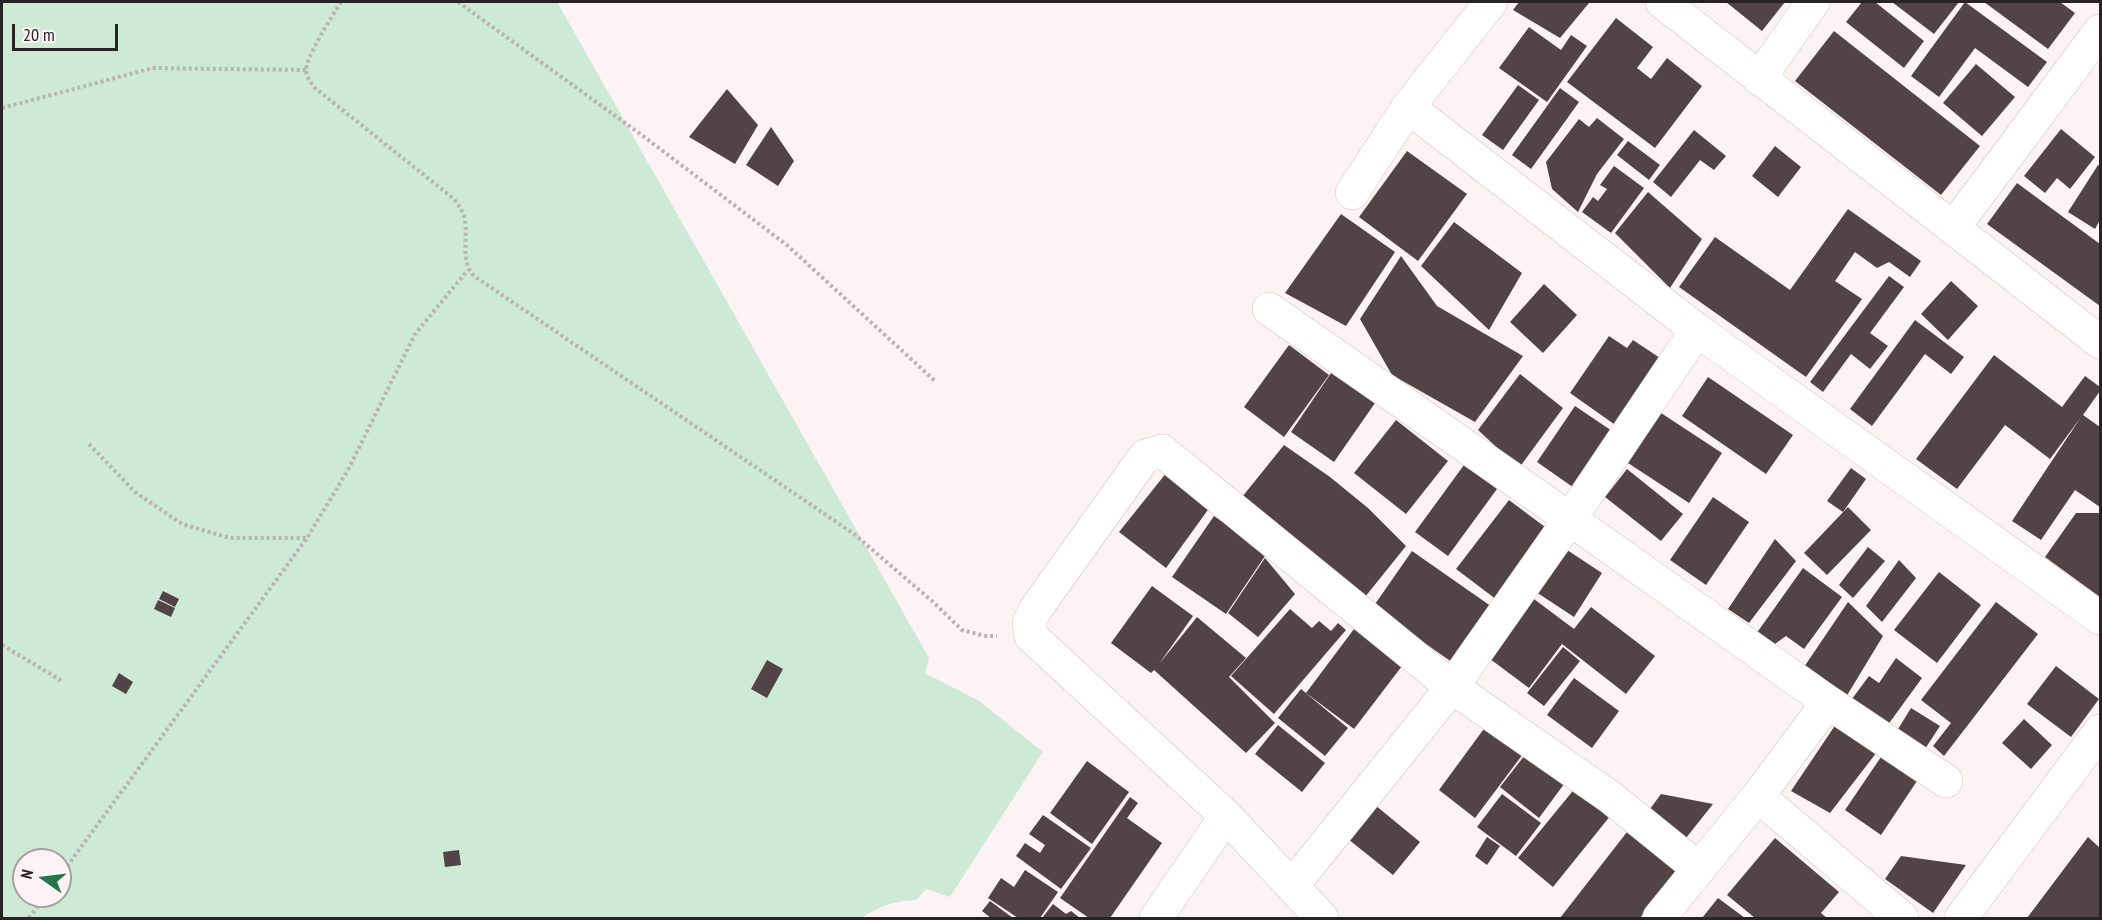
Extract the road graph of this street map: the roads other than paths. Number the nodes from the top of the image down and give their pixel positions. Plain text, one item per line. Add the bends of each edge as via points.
1 (1491, 2) edge
2 (1662, 2) edge
3 (1813, 2) edge
4 (2100, 32) edge
5 (1759, 79) junction
6 (1408, 107) junction
7 (1352, 193) dead end
8 (1954, 227) junction
9 (1269, 309) dead end
10 (1697, 330) junction
11 (2100, 342) edge
12 (1570, 519) junction
13 (2100, 618) edge
14 (1452, 687) junction
15 (1828, 702) junction
16 (2100, 731) edge
17 (1946, 780) dead end
18 (1758, 796) junction
19 (1226, 816) junction
20 (1699, 869) junction
21 (1292, 886) junction
22 (1156, 918) edge
23 (1323, 918) edge
24 (1659, 918) edge
25 (1902, 918) edge
26 (1961, 918) edge

1 - 6 street
2 - 5 street
3 - 5 street
4 - 8 street
5 - 8 street
6 - 7 street
6 - 10 street
8 - 11 street
9 - 12 street
10 - 12 street
10 - 13 street
12 - 14 street
12 - 15 street
14 - 19 street via 1162,451 1145,456 1032,617 1031,636
14 - 20 street via 1610,797
14 - 21 street
15 - 17 street
15 - 18 street
16 - 26 street
18 - 20 street
18 - 25 street
19 - 21 street
19 - 22 street
20 - 24 street
21 - 23 street

